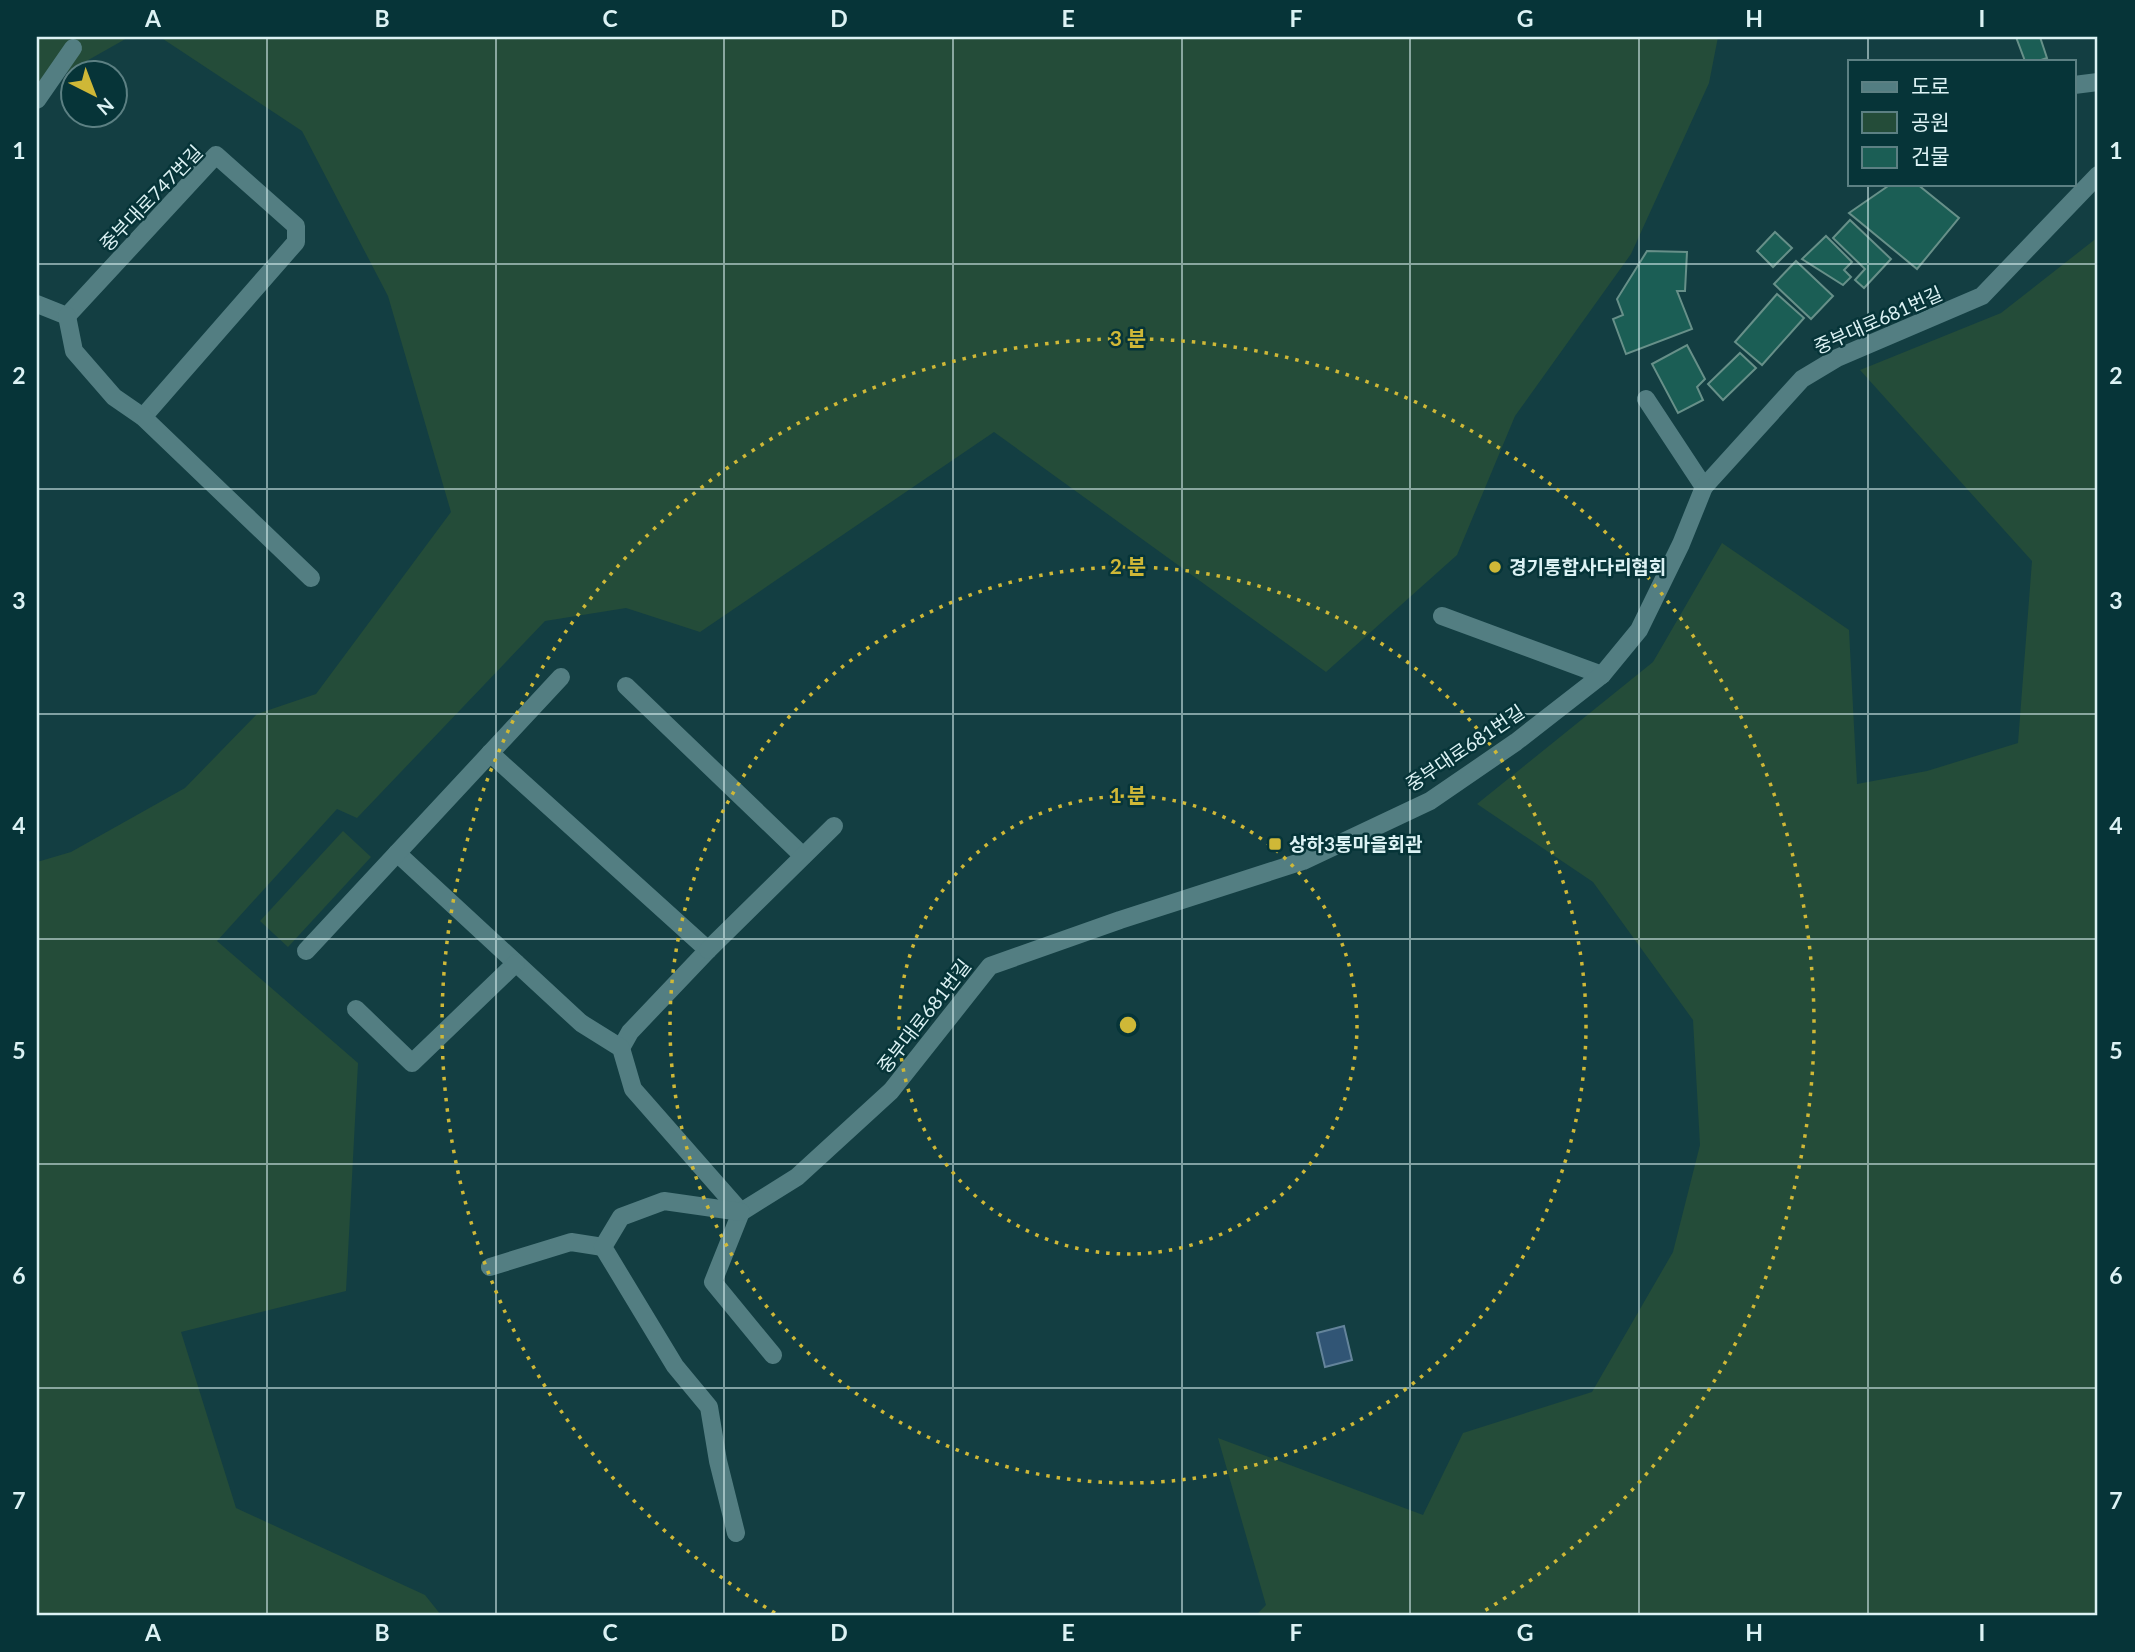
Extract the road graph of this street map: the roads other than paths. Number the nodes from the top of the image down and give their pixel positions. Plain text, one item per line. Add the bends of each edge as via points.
1 (73, 48) dead end
2 (2098, 82) edge
3 (2076, 85) edge
4 (37, 100) edge
5 (2098, 175) edge
6 (37, 304) edge
7 (67, 316) junction
8 (1646, 399) dead end
9 (143, 417) junction
10 (1704, 487) junction
11 (311, 578) dead end
12 (1442, 616) dead end
13 (1602, 675) junction
14 (561, 677) dead end
15 (626, 686) dead end
16 (491, 753) junction
17 (834, 826) dead end
18 (397, 853) junction
19 (803, 856) junction
20 (708, 950) junction
21 (306, 951) dead end
22 (516, 962) junction
23 (356, 1009) dead end
24 (621, 1048) junction
25 (741, 1212) junction
26 (603, 1247) junction
27 (490, 1268) dead end
28 (773, 1355) dead end
29 (736, 1533) dead end

1 - 4 street
2 - 3 street
5 - 10 street, 중부대로681번길 via 1982,296 1837,358 1802,379
6 - 7 street
7 - 9 street via 74,351 114,397
7 - 9 street, 중부대로747번길 via 216,155 296,226 296,242
8 - 10 street
9 - 11 street
10 - 13 street, 중부대로681번길 via 1639,630
12 - 13 street
13 - 25 street, 중부대로681번길 via 1430,801 1303,861 990,966 891,1091 797,1177
14 - 16 street
15 - 19 street
16 - 18 street
16 - 20 street
17 - 19 street
18 - 21 street
18 - 22 street
19 - 20 street
20 - 24 street via 630,1032
22 - 23 street via 412,1063
22 - 24 street via 581,1023
24 - 25 street via 633,1089
25 - 26 street via 664,1201 621,1217
25 - 28 street via 713,1282
26 - 27 street via 571,1242
26 - 29 street via 675,1366 709,1407

